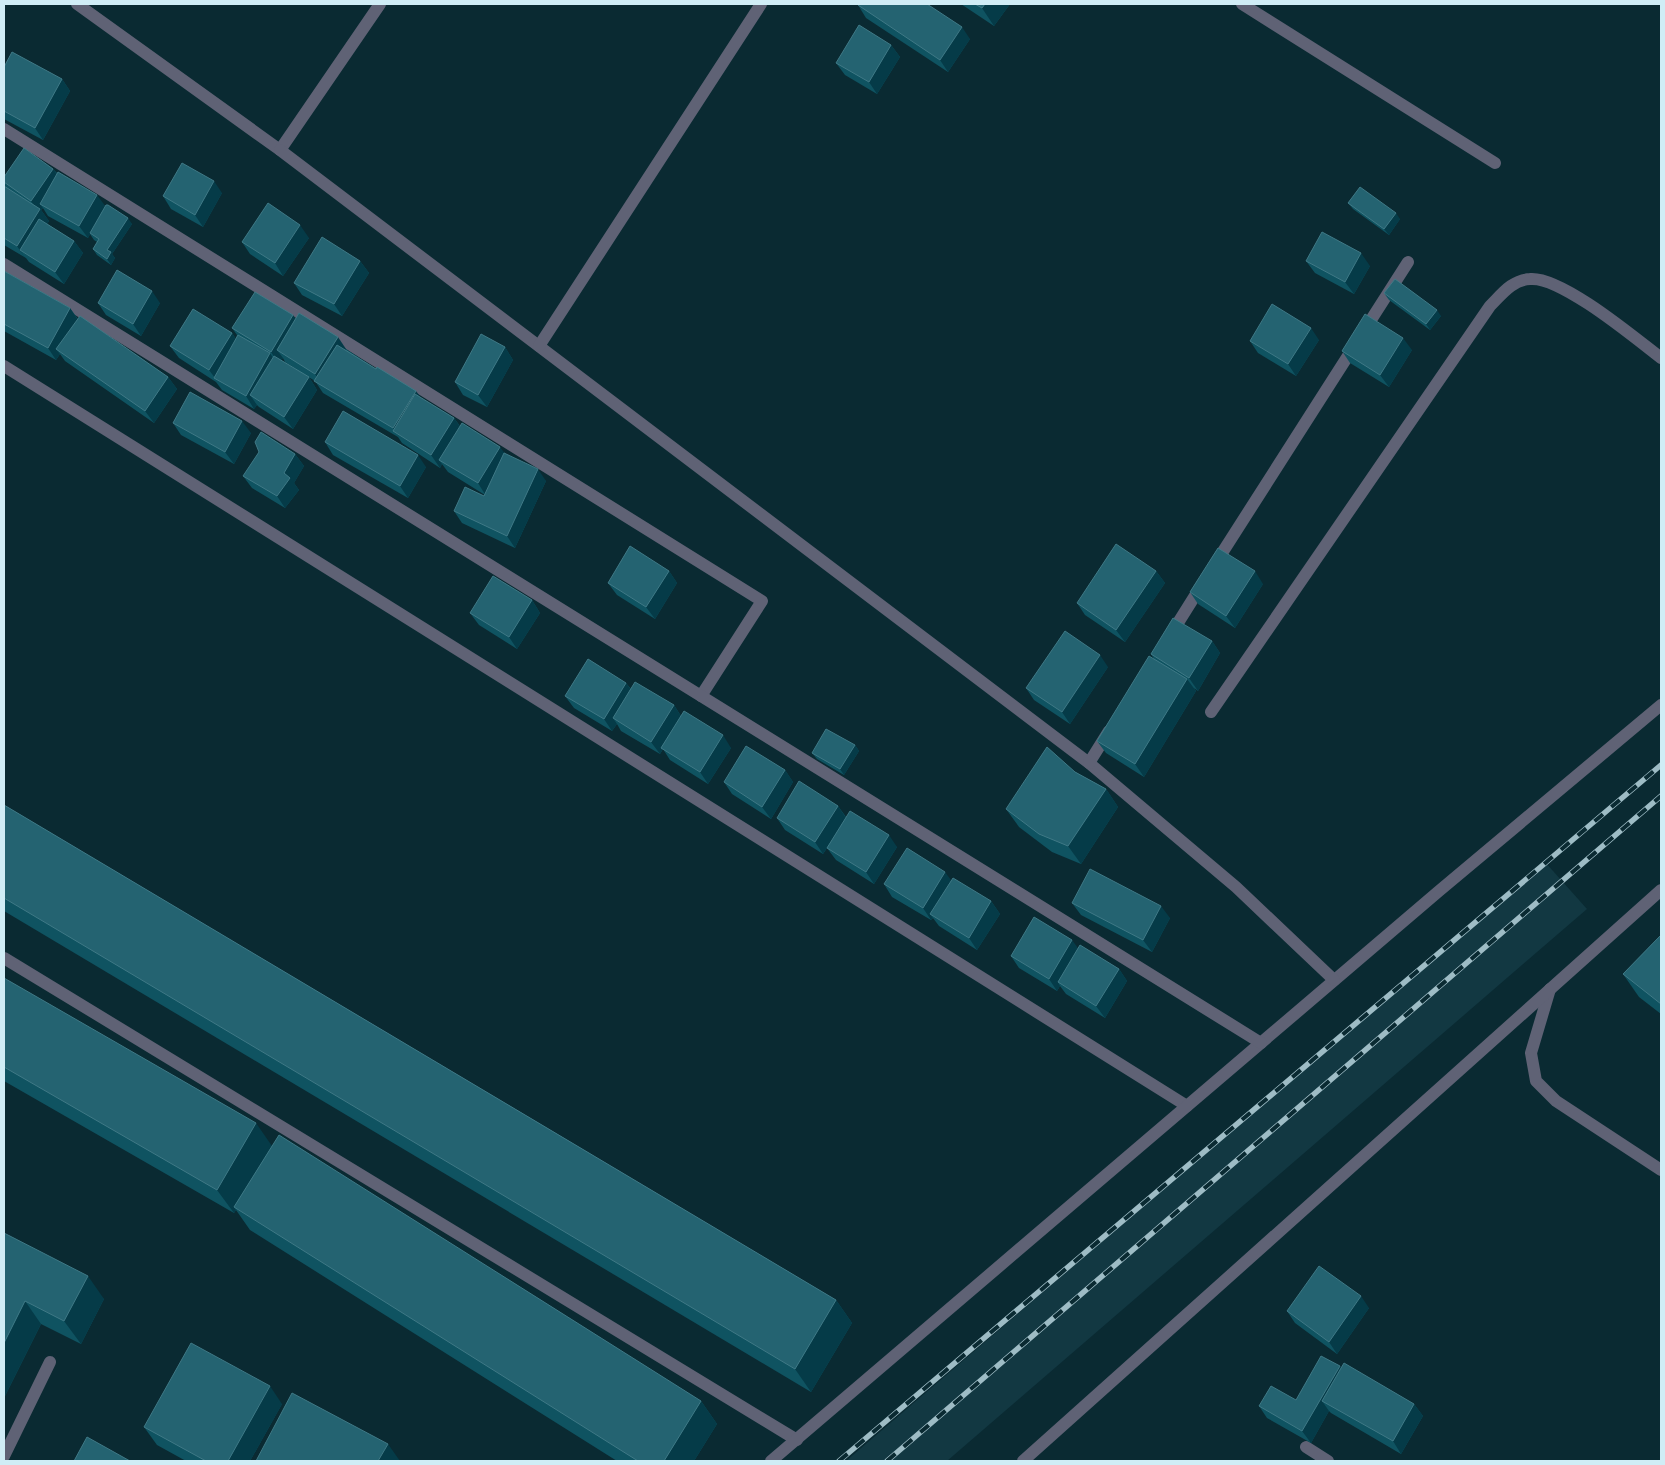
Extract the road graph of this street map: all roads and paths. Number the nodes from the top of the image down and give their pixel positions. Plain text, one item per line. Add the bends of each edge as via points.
1 (77, 4) edge
2 (380, 4) edge
3 (761, 4) edge
4 (1242, 4) edge
5 (4, 129) edge
6 (280, 150) junction
7 (1495, 163) dead end
8 (1408, 262) dead end
9 (4, 264) edge
10 (539, 346) junction
11 (1661, 358) edge
12 (4, 366) edge
13 (1164, 646) edge
14 (701, 696) junction
15 (1661, 705) edge
16 (1211, 712) dead end
17 (1116, 721) edge
18 (1089, 762) junction
19 (1661, 890) edge
20 (4, 958) edge
21 (1334, 980) junction
22 (1550, 989) junction
23 (1261, 1042) junction
24 (1188, 1106) junction
25 (1661, 1170) edge
26 (50, 1362) dead end
27 (796, 1440) junction
28 (1306, 1447) dead end
29 (4, 1456) edge
30 (771, 1461) edge
31 (1023, 1461) edge
32 (1328, 1461) edge

1 - 6 street
2 - 6 street
3 - 10 street
4 - 7 street
5 - 14 street via 762,601
6 - 10 street
8 - 13 street
9 - 14 street
10 - 18 street
11 - 16 street via 1571,292 1531,278 1510,285 1490,306
12 - 24 street
14 - 23 street
15 - 21 street
17 - 18 street
18 - 21 street via 1236,887
19 - 22 street
20 - 27 street
21 - 23 street
22 - 25 street via 1531,1053 1536,1081 1556,1101
22 - 31 street
23 - 24 street
24 - 27 street
26 - 29 street
27 - 30 street
28 - 32 street

